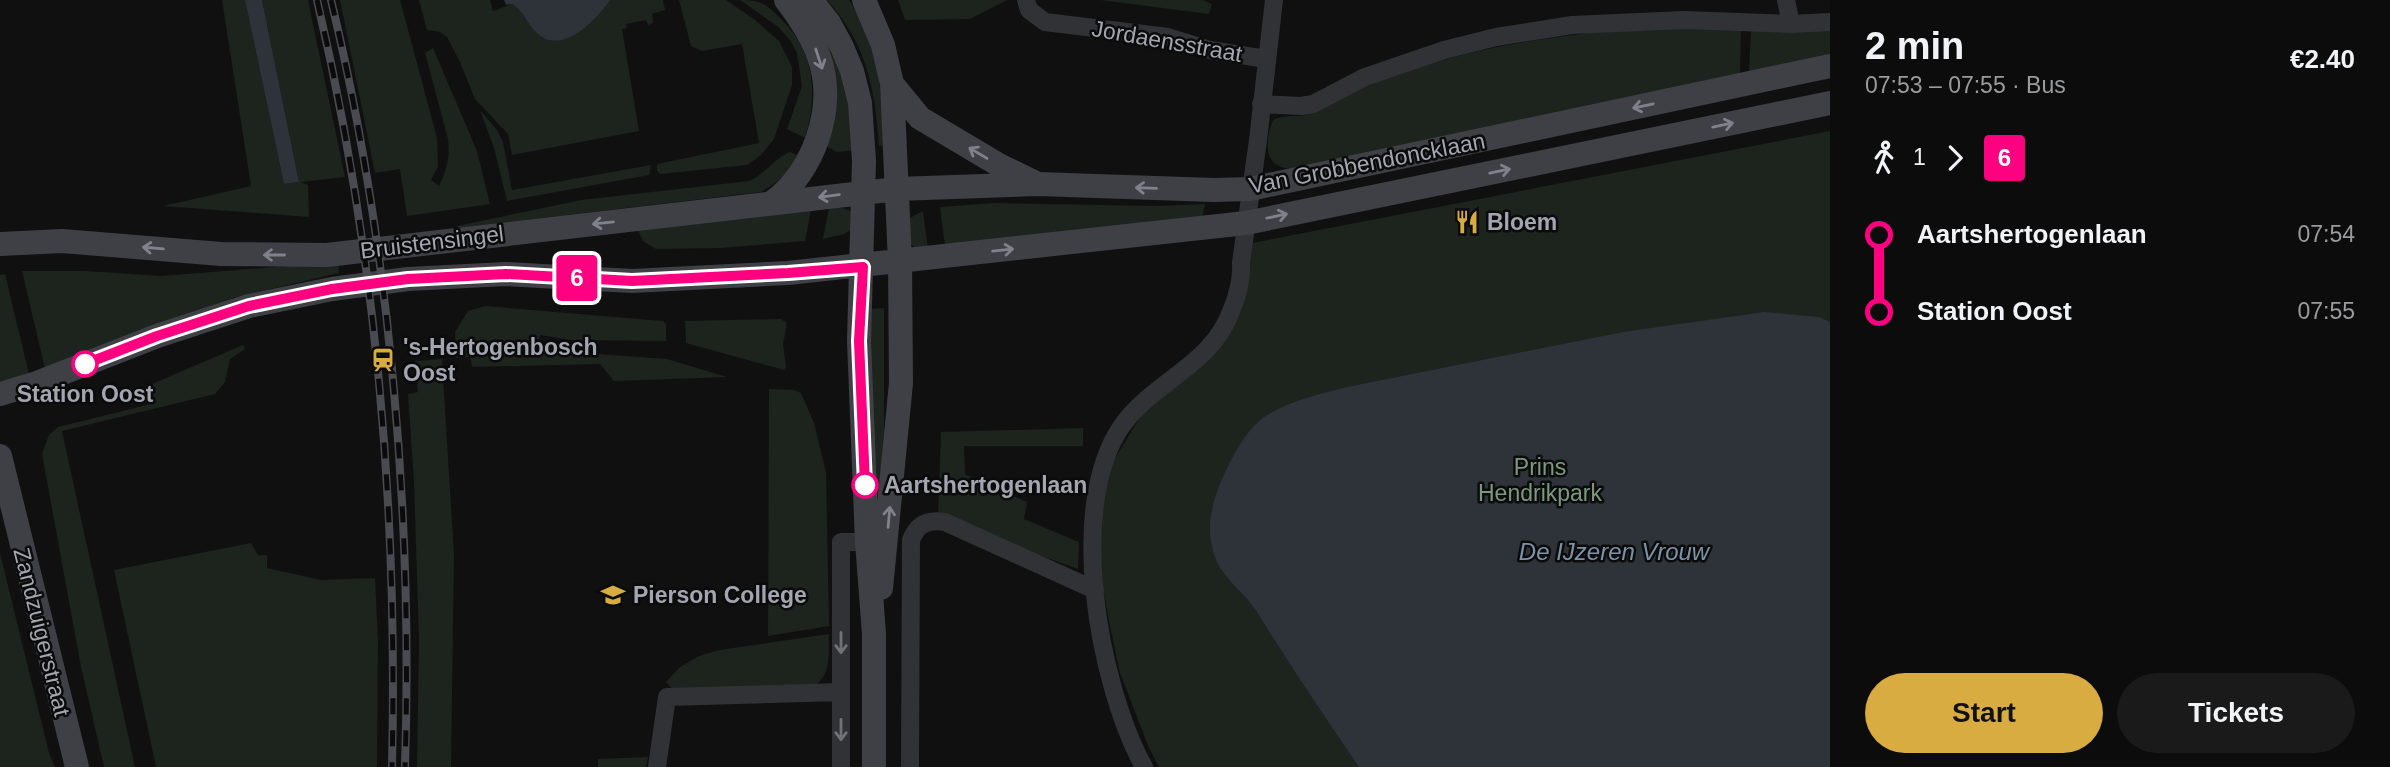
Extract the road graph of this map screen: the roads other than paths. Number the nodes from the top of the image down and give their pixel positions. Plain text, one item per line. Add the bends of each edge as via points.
1 (786, 0) edge
2 (811, 0) edge
3 (864, 0) edge
4 (1274, 0) edge
5 (1786, 0) edge
6 (1028, 5) edge
7 (1830, 22) edge
8 (1790, 24) junction
9 (1266, 58) junction
10 (1830, 66) edge
11 (892, 85) junction
12 (1830, 103) edge
13 (1261, 104) junction
14 (1038, 184) junction
15 (897, 189) junction
16 (1250, 189) junction
17 (863, 192) junction
18 (771, 203) junction
19 (1246, 223) junction
20 (0, 244) edge
21 (900, 262) junction
22 (863, 267) junction
23 (0, 394) edge
24 (0, 456) edge
25 (867, 542) junction
26 (1095, 590) junction
27 (874, 634) junction
28 (841, 692) junction
29 (77, 767) edge
30 (657, 767) edge
31 (841, 767) edge
32 (874, 767) edge
33 (910, 767) edge
34 (1144, 767) edge

1 -> 18 main road via 820,57 826,93 811,154 791,187
2 - 17 main road via 835,34 857,87
3 - 11 main road via 883,45
4 - 9 street
5 - 8 street
6 - 9 street, Jordaensstraat via 1045,22 1168,37 1210,50
7 - 8 street
8 - 13 street via 1674,20 1572,25 1444,50 1365,77 1313,104
9 - 13 street
10 -> 16 main road, Van Grobbendoncklaan
14 -> 11 main road via 920,118
11 - 15 main road
19 -> 12 main road, Van Grobbendoncklaan
13 - 16 street
14 - 15 main road, Van Grobbendoncklaan
16 -> 14 main road, Van Grobbendoncklaan
15 - 17 main road, Bruistensingel
15 - 21 main road
16 - 19 street
17 -> 18 main road, Bruistensingel
17 - 22 main road
18 -> 20 main road, Bruistensingel via 327,255 221,254 62,241
21 -> 19 main road, Van Grobbendoncklaan
19 - 26 street via 1242,274 1228,322 1213,345 1150,395 1106,453 1097,488
21 - 22 main road, Bruistensingel
27 -> 21 main road via 901,383
22 - 23 main road, Bruistensingel via 632,281 506,274 332,289 249,306
22 - 25 main road via 859,341
24 - 29 main road, Zandzuigerstraat
25 - 27 main road
25 -> 28 street via 841,542
26 - 33 street via 945,522 934,520 915,530 911,540
26 - 34 street via 1107,668
27 - 32 main road
28 - 30 street via 667,697
28 -> 31 street

